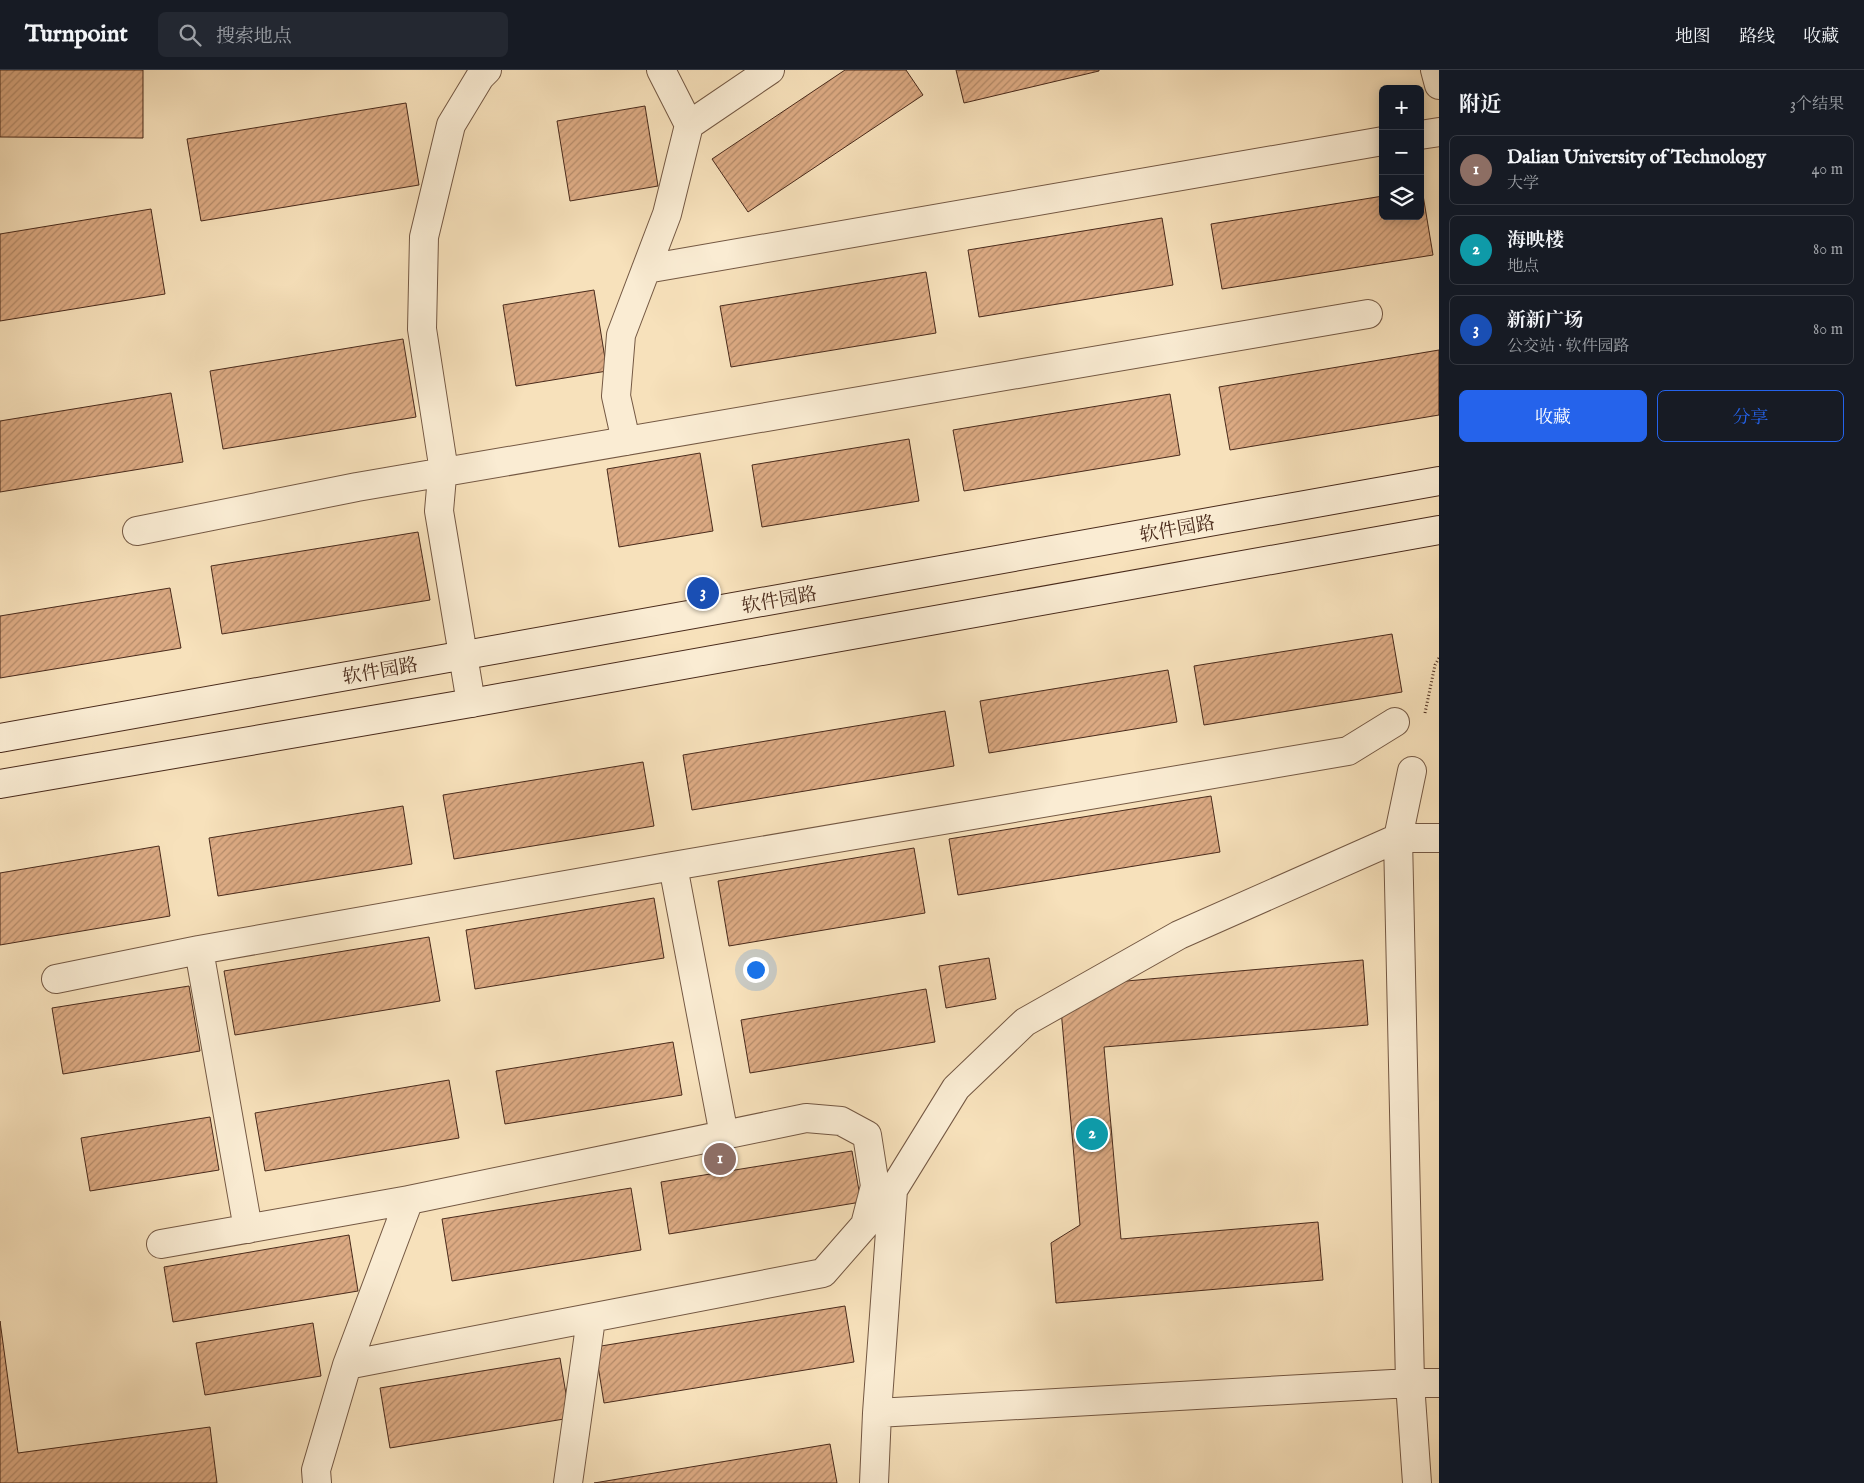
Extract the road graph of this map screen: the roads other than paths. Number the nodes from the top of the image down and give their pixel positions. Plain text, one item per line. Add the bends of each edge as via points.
1 (660, 70) edge
2 (770, 70) edge
3 (1435, 70) edge
4 (482, 72) edge
5 (1439, 85) edge
6 (689, 125) junction
7 (1439, 132) edge
8 (1424, 134) edge
9 (1379, 142) edge
10 (646, 269) junction
11 (1368, 314) dead end
12 (626, 441) junction
13 (442, 472) junction
14 (1439, 481) edge
15 (1439, 530) edge
16 (138, 531) dead end
17 (463, 655) junction
18 (471, 703) junction
19 (1396, 722) dead end
20 (0, 738) edge
21 (1412, 771) dead end
22 (0, 784) edge
23 (1398, 838) junction
24 (1439, 838) edge
25 (673, 866) junction
26 (199, 950) junction
27 (56, 979) dead end
28 (724, 1135) junction
29 (409, 1200) junction
30 (248, 1229) junction
31 (161, 1244) dead end
32 (591, 1319) junction
33 (347, 1365) junction
34 (1410, 1383) junction
35 (1439, 1383) edge
36 (876, 1413) junction
37 (317, 1483) edge
38 (568, 1483) edge
39 (874, 1483) edge
40 (1417, 1483) edge

1 - 6 street
2 - 6 street
3 - 5 street
4 - 13 street via 451,125 424,237 422,329
6 - 10 street via 667,214
7 - 8 street
9 - 10 street
10 - 12 street via 621,335 616,396
11 - 12 street
12 - 13 street
13 - 16 street
13 - 17 street via 439,511
14 - 17 street, 软件园路
15 - 18 street
17 - 18 street
17 - 20 street, 软件园路
18 - 22 street
19 - 25 street via 1348,751
21 - 23 street
23 - 24 street
23 - 34 street
23 - 36 street via 1179,935 1024,1022 956,1088 893,1190
25 - 26 street
25 - 28 street
26 - 27 street
26 - 30 street
28 - 29 street
28 - 32 street via 806,1118 841,1121 867,1135 875,1186 865,1225 823,1273
29 - 30 street
29 - 33 street
30 - 31 street
32 - 33 street
32 - 38 street
33 - 37 street via 316,1470
34 - 35 street
34 - 36 street
34 - 40 street
36 - 39 street

